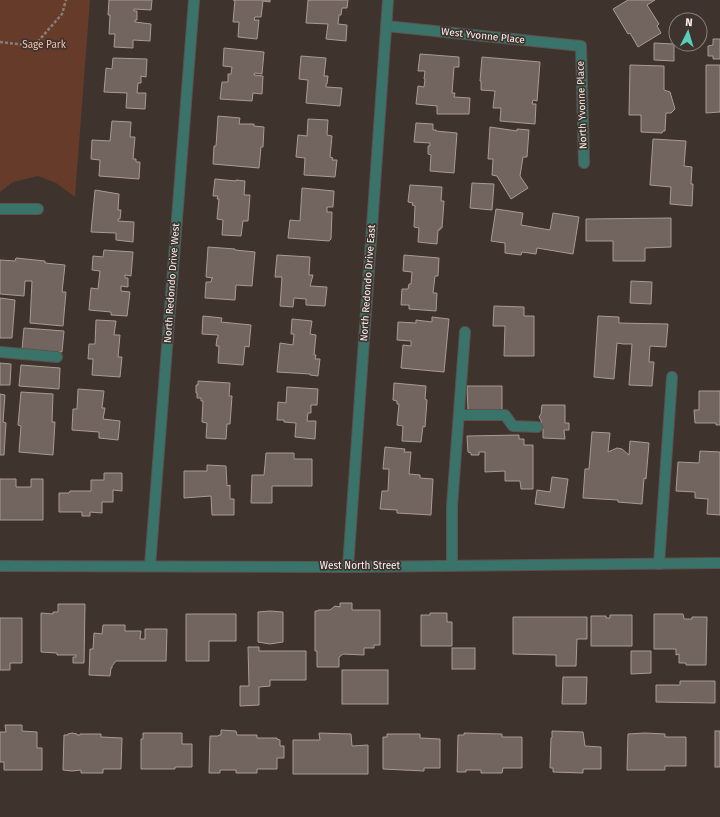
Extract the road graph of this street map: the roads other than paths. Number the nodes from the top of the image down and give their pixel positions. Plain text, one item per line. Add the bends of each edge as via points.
1 (194, 0) edge
2 (388, 0) edge
3 (386, 26) junction
4 (581, 46) joint
5 (584, 163) dead end
6 (0, 209) edge
7 (38, 209) dead end
8 (465, 332) dead end
9 (0, 352) edge
10 (57, 357) dead end
11 (672, 377) dead end
12 (459, 415) junction
13 (537, 427) dead end
14 (659, 564) junction
15 (720, 564) edge
16 (0, 566) edge
17 (150, 566) junction
18 (452, 566) junction
19 (348, 567) junction

1 - 17 street, North Redondo Drive West
2 - 3 street, North Redondo Drive East
3 - 4 street, West Yvonne Place
3 - 19 street, North Redondo Drive East
4 - 5 street, North Yvonne Place
6 - 7 street
8 - 12 street
9 - 10 street
11 - 14 street
12 - 13 street via 505,415 514,426
12 - 18 street via 452,506
14 - 15 street, West North Street
14 - 18 street, West North Street
16 - 17 street, West North Street
17 - 19 street, West North Street
18 - 19 street, West North Street

